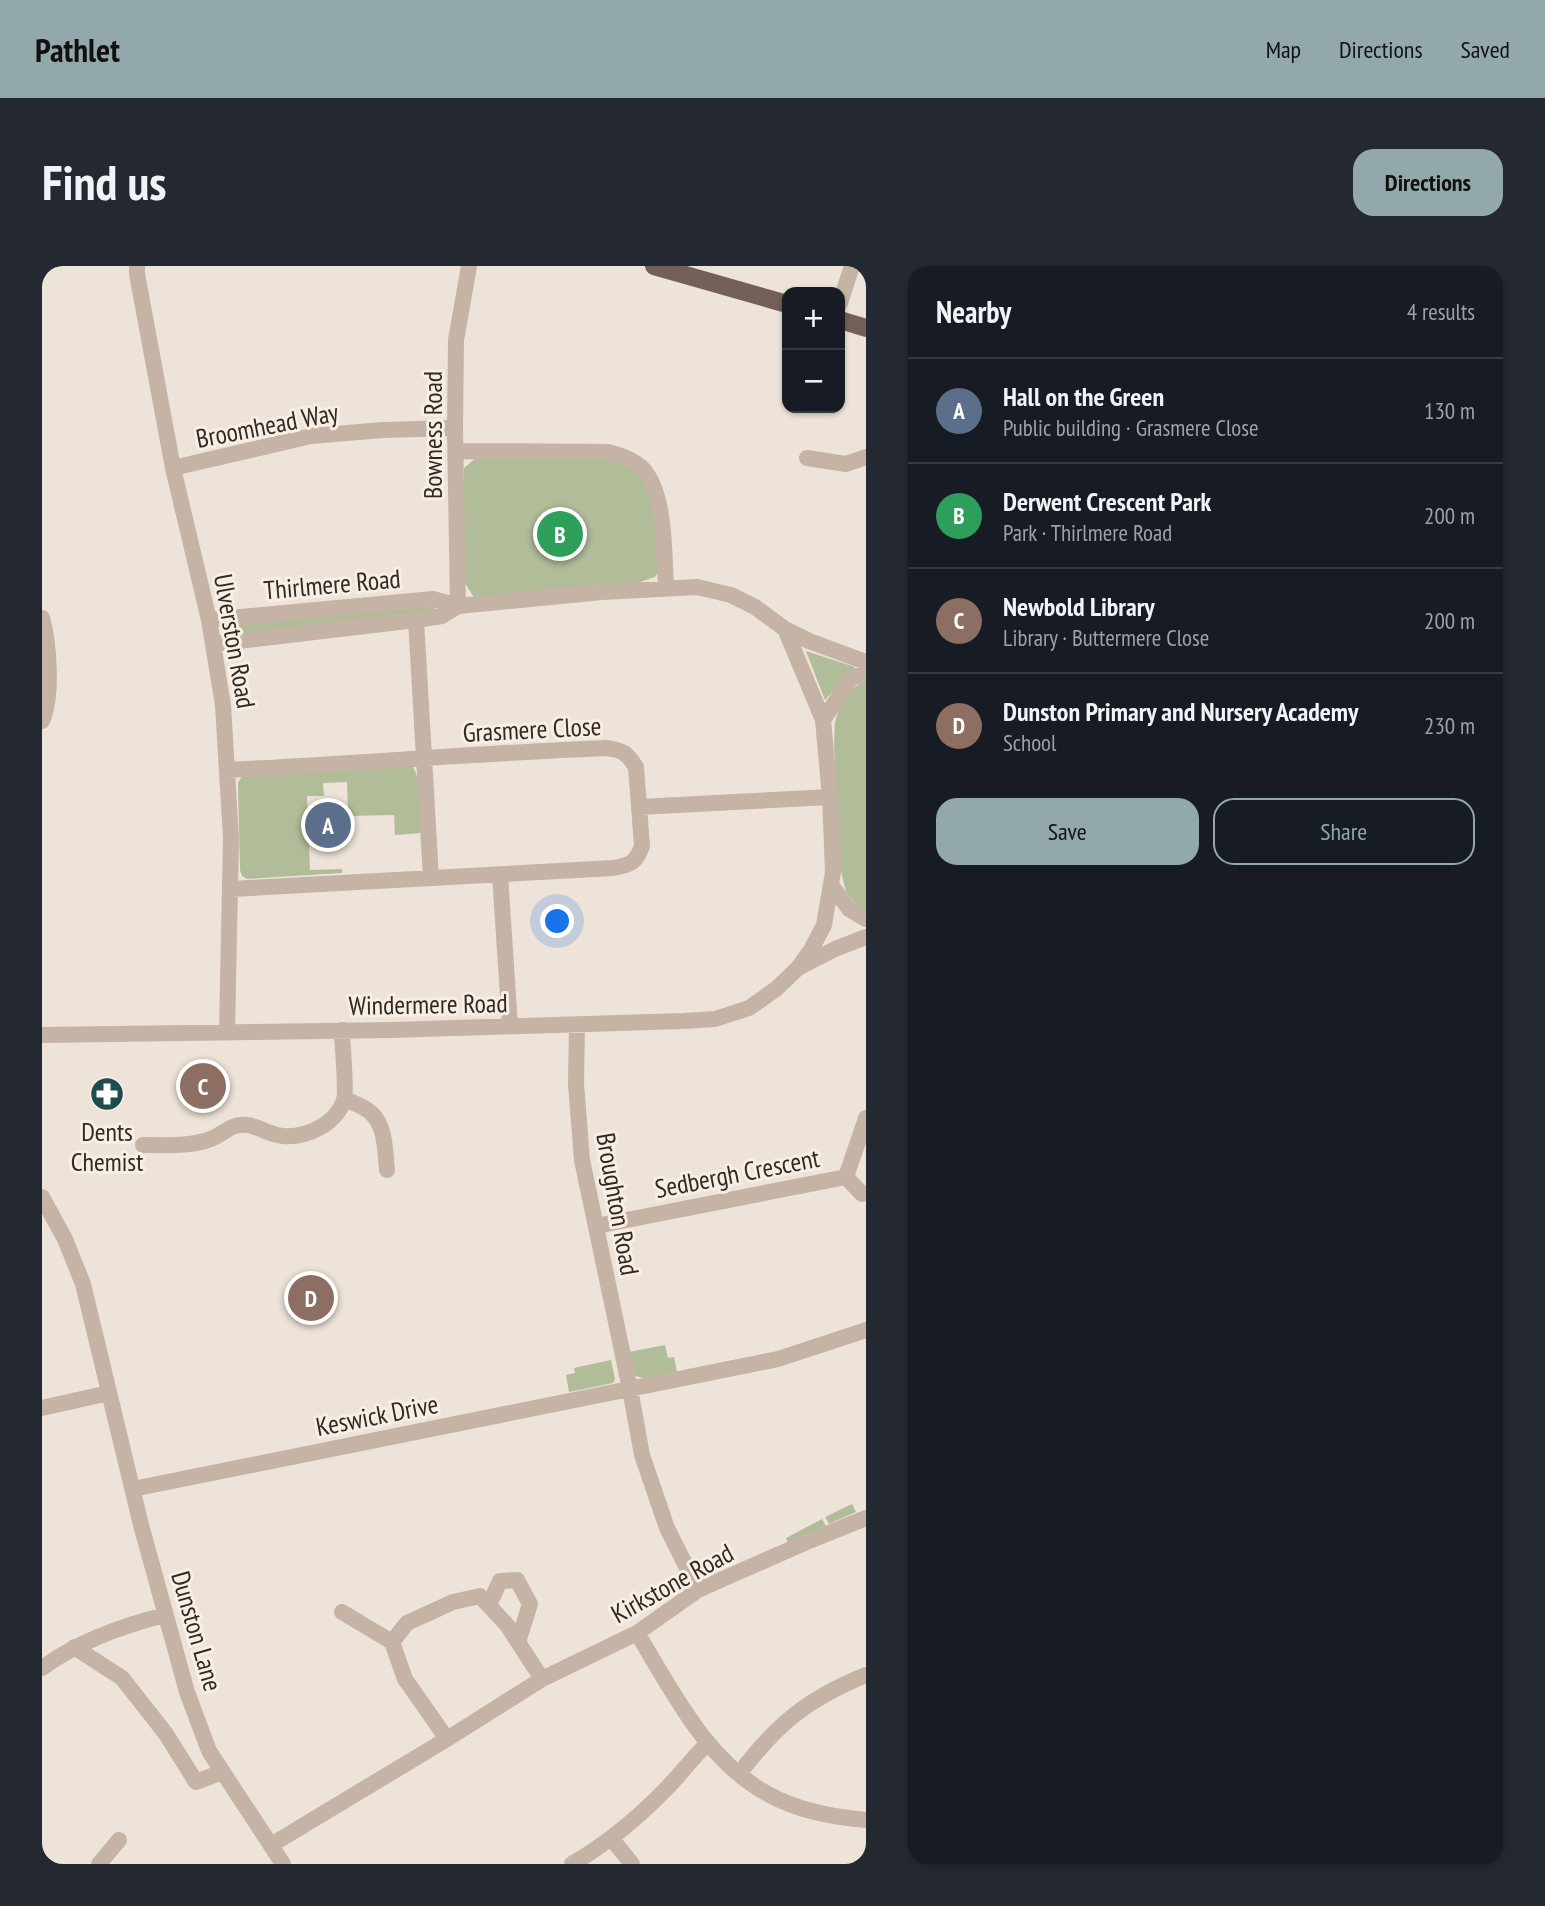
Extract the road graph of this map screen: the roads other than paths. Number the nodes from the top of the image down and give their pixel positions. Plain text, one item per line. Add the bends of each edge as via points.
1 (136, 266) edge
2 (469, 266) edge
3 (654, 266) edge
4 (852, 266) edge
5 (845, 288) edge
6 (782, 303) edge
7 (845, 322) edge
8 (866, 328) edge
9 (455, 428) junction
10 (456, 451) junction
11 (866, 457) edge
12 (807, 458) dead end
13 (173, 468) junction
14 (666, 588) junction
15 (458, 606) junction
16 (42, 618) edge
17 (209, 620) junction
18 (416, 620) junction
19 (785, 629) junction
20 (213, 644) junction
21 (866, 662) edge
22 (866, 671) edge
23 (823, 720) junction
24 (42, 721) edge
25 (423, 759) junction
26 (228, 770) junction
27 (830, 797) junction
28 (639, 807) junction
29 (500, 875) junction
30 (431, 878) junction
31 (831, 886) junction
32 (231, 889) junction
33 (866, 919) edge
34 (866, 937) edge
35 (798, 968) junction
36 (577, 1024) junction
37 (510, 1027) junction
38 (342, 1030) junction
39 (228, 1031) junction
40 (42, 1035) edge
41 (345, 1099) junction
42 (866, 1118) edge
43 (143, 1145) dead end
44 (391, 1161) dead end
45 (846, 1177) junction
46 (862, 1194) dead end
47 (42, 1197) edge
48 (596, 1226) junction
49 (866, 1330) edge
50 (630, 1390) junction
51 (109, 1393) junction
52 (42, 1408) edge
53 (133, 1489) junction
54 (866, 1518) edge
55 (698, 1590) junction
56 (489, 1605) junction
57 (342, 1612) dead end
58 (165, 1615) junction
59 (637, 1633) junction
60 (391, 1642) junction
61 (518, 1642) junction
62 (74, 1647) junction
63 (42, 1668) edge
64 (866, 1675) edge
65 (541, 1679) junction
66 (447, 1740) junction
67 (708, 1743) junction
68 (222, 1772) junction
69 (739, 1774) junction
70 (866, 1820) edge
71 (612, 1839) junction
72 (119, 1840) dead end
73 (271, 1845) junction
74 (99, 1864) edge
75 (283, 1864) edge
76 (572, 1864) edge
77 (632, 1864) edge

1 - 13 street, Ulverston Road
2 - 9 street, Bowness Road via 456,340
3 - 6 main road
4 - 5 street
7 - 8 main road
9 - 10 street, Bowness Road
9 - 13 street, Broomhead Way via 311,436
10 - 14 street via 625,456 642,468 659,500
10 - 15 street, Bowness Road
11 - 12 street via 846,464
13 - 17 street, Ulverston Road
14 - 15 street, Thirlmere Road
14 - 19 street, Thirlmere Road via 697,586 731,595
15 - 17 street, Thirlmere Road via 433,599
15 - 18 street, Thirlmere Road via 442,616
16 - 24 street via 49,678
17 - 20 street, Ulverston Road
18 - 20 street, Thirlmere Road
18 - 25 street
19 - 21 street, Thirlmere Road
19 - 23 street
20 - 26 street, Ulverston Road
22 - 23 street via 851,680
23 - 27 street
25 - 26 street, Grasmere Close
25 - 28 street, Grasmere Close via 621,750 636,767
25 - 30 street
26 - 32 street, Ulverston Road
27 - 28 street
27 - 31 street, Windermere Road
28 - 29 street, Grasmere Close via 642,846 638,858 626,866
29 - 30 street, Grasmere Close
29 - 37 street
30 - 32 street, Grasmere Close
31 - 33 street via 849,909
31 - 35 street, Windermere Road via 824,925
32 - 39 street, Ulverston Road
34 - 35 street, Windermere Road
35 - 36 street, Windermere Road via 749,1008 715,1019
36 - 37 street, Windermere Road
36 - 48 street, Broughton Road via 582,1160
37 - 38 street, Windermere Road
38 - 39 street, Windermere Road
38 - 41 street
39 - 40 street, Windermere Road
41 - 43 street via 325,1124 296,1137 247,1125 230,1127 199,1143
41 - 44 street via 379,1122
42 - 45 street, Sedbergh Crescent
45 - 46 street, Sedbergh Crescent
45 - 48 street, Sedbergh Crescent
47 - 51 street, Dunston Lane via 83,1284
48 - 50 street, Broughton Road
49 - 50 street, Keswick Drive via 778,1359
50 - 53 street, Keswick Drive
50 - 55 street via 642,1455 658,1504
51 - 52 street
51 - 53 street, Dunston Lane
53 - 58 street, Dunston Lane
54 - 55 street, Kirkstone Road
55 - 59 street, Kirkstone Road
56 - 60 street via 480,1596 453,1602 407,1623
56 - 61 street
56 - 61 street via 500,1581 517,1580 530,1604
57 - 60 street
58 - 62 street via 128,1624
58 - 68 street, Dunston Lane via 187,1692
59 - 65 street, Kirkstone Road
59 - 67 street
60 - 66 street via 405,1679
61 - 65 street
62 - 63 street
62 - 68 street via 122,1678 196,1782
64 - 69 street via 800,1709
65 - 66 street, Kirkstone Road
66 - 73 street, Kirkstone Road
67 - 69 street
67 - 71 street
68 - 73 street, Dunston Lane
69 - 70 street via 767,1794 806,1810
71 - 76 street
71 - 77 street
72 - 74 street
73 - 75 street, Dunston Lane

